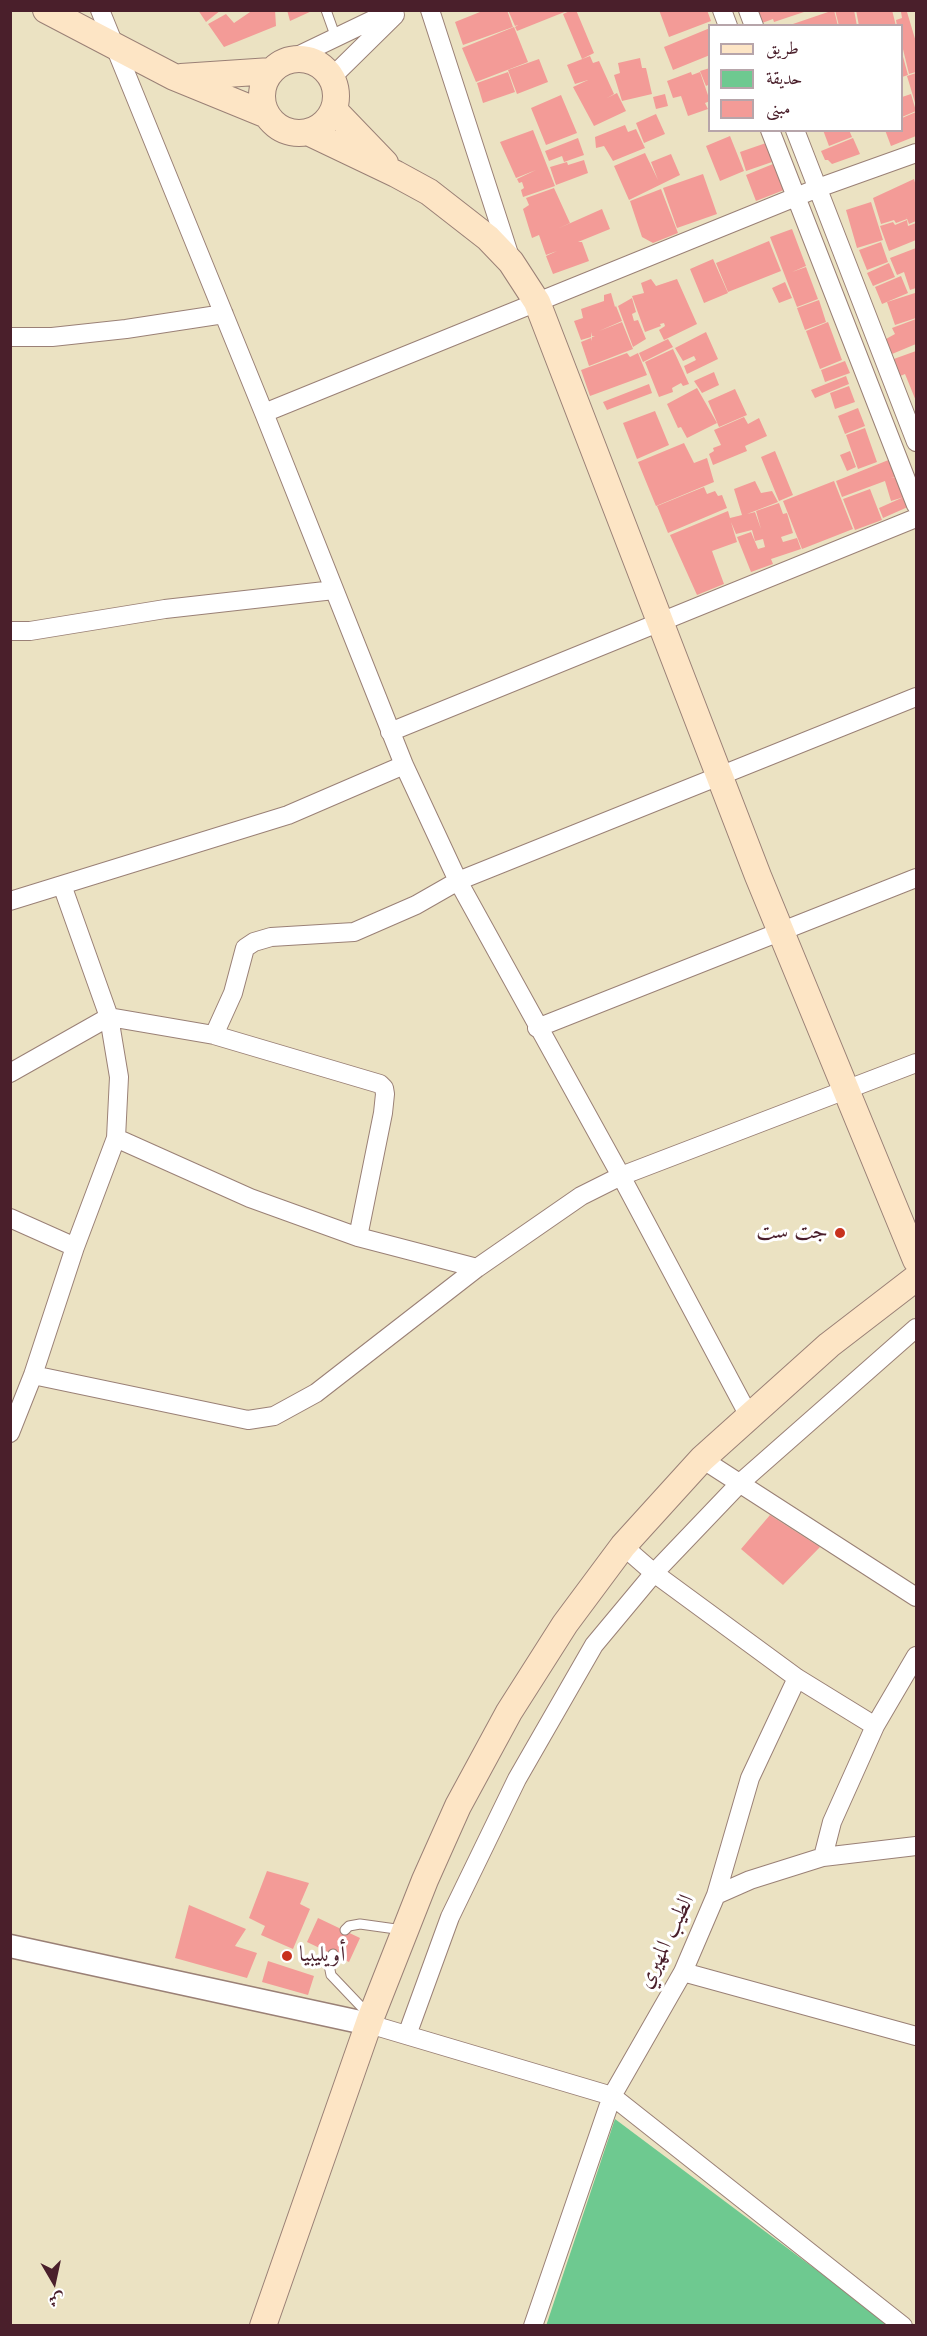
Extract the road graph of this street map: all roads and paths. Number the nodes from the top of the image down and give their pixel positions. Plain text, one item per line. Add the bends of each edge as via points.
1 (46, 10) edge
2 (100, 10) edge
3 (326, 10) edge
4 (393, 10) edge
5 (400, 10) edge
6 (430, 10) edge
7 (336, 38) junction
8 (115, 47) junction
9 (281, 65) junction
10 (332, 76) junction
11 (174, 77) junction
12 (334, 110) junction
13 (267, 115) junction
14 (308, 132) junction
15 (771, 132) edge
16 (796, 132) edge
17 (915, 157) edge
18 (396, 174) junction
19 (818, 188) junction
20 (796, 197) junction
21 (511, 262) junction
22 (537, 302) junction
23 (224, 314) junction
24 (10, 338) edge
25 (264, 413) junction
26 (916, 442) edge
27 (916, 505) edge
28 (916, 518) edge
29 (334, 590) junction
30 (660, 622) junction
31 (10, 631) edge
32 (916, 698) edge
33 (390, 732) junction
34 (404, 765) junction
35 (721, 775) junction
36 (916, 878) edge
37 (458, 881) junction
38 (62, 885) junction
39 (10, 901) edge
40 (783, 931) junction
41 (109, 1017) junction
42 (537, 1028) junction
43 (214, 1035) junction
44 (916, 1063) edge
45 (10, 1073) edge
46 (845, 1090) junction
47 (116, 1138) junction
48 (621, 1176) junction
49 (10, 1218) edge
50 (358, 1237) junction
51 (75, 1247) junction
52 (916, 1260) edge
53 (477, 1268) junction
54 (916, 1278) edge
55 (916, 1328) edge
56 (33, 1375) junction
57 (749, 1416) junction
58 (10, 1433) edge
59 (702, 1459) junction
60 (740, 1483) junction
61 (623, 1546) junction
62 (654, 1573) junction
63 (916, 1597) edge
64 (916, 1656) edge
65 (796, 1678) junction
66 (874, 1726) junction
67 (916, 1846) edge
68 (823, 1857) junction
69 (716, 1895) junction
70 (345, 1930) dead end
71 (406, 1930) junction
72 (10, 1946) edge
73 (333, 1954) dead end
74 (683, 1972) junction
75 (370, 2020) junction
76 (407, 2035) junction
77 (916, 2036) edge
78 (612, 2096) junction
79 (263, 2325) edge
80 (533, 2325) edge
81 (903, 2325) edge

1 - 8 main road
2 - 8 street
3 - 7 lane
4 - 7 street
5 - 10 street
6 - 21 street
7 - 9 street
8 - 11 main road
8 - 23 street
9 - 10 main road via 303,58 314,61
9 - 11 main road
9 - 13 main road via 265,81 262,93
10 - 12 main road via 337,99
11 - 13 main road
12 - 14 main road via 328,121
12 - 18 main road
13 - 14 main road via 285,130
14 - 18 main road
15 - 20 street
16 - 19 street
17 - 19 street
18 - 21 main road via 458,214
19 - 20 street
19 - 26 street
20 - 22 street
20 - 27 street
21 - 22 main road
22 - 25 street
22 - 30 main road
23 - 24 street via 126,329
23 - 25 street
25 - 29 street
28 - 30 street
29 - 31 street
29 - 33 street
30 - 33 street
30 - 35 main road
32 - 35 street
33 - 34 street
34 - 37 street
34 - 38 street via 288,815
35 - 37 street
35 - 40 main road
36 - 40 street
37 - 42 street
37 - 43 street via 416,905 354,932 271,937 254,942 245,948 233,993
38 - 39 street
38 - 41 street
40 - 42 street
40 - 46 main road
41 - 43 street
41 - 45 street
41 - 47 street via 119,1077
42 - 48 street
43 - 50 street via 384,1088 383,1113
44 - 46 street
46 - 48 street
46 - 52 main road
47 - 50 street via 250,1198
47 - 51 street
48 - 53 street via 581,1196
48 - 57 street
49 - 51 street
50 - 53 street
51 - 56 street
53 - 56 street via 316,1393 274,1416 248,1420
54 - 57 main road via 830,1345
55 - 60 street
56 - 58 street
57 - 59 main road
59 - 60 street
59 - 61 main road
60 - 62 street
60 - 63 street
61 - 62 street
61 - 71 main road via 565,1624 509,1712 458,1806
62 - 65 street
62 - 76 street via 594,1645 517,1779 450,1917
64 - 66 street
65 - 66 street
65 - 69 street via 750,1778
66 - 68 street via 832,1822
67 - 68 street, الطيب المهيري
68 - 69 street, الطيب المهيري
69 - 74 street, الطيب المهيري
70 - 71 lane via 360,1924
71 - 75 main road
72 - 75 street
73 - 75 lane via 331,1975
74 - 77 street
74 - 78 street, الطيب المهيري
75 - 76 street
75 - 79 main road
76 - 78 street
78 - 80 street, الطيب المهيري
78 - 81 street

